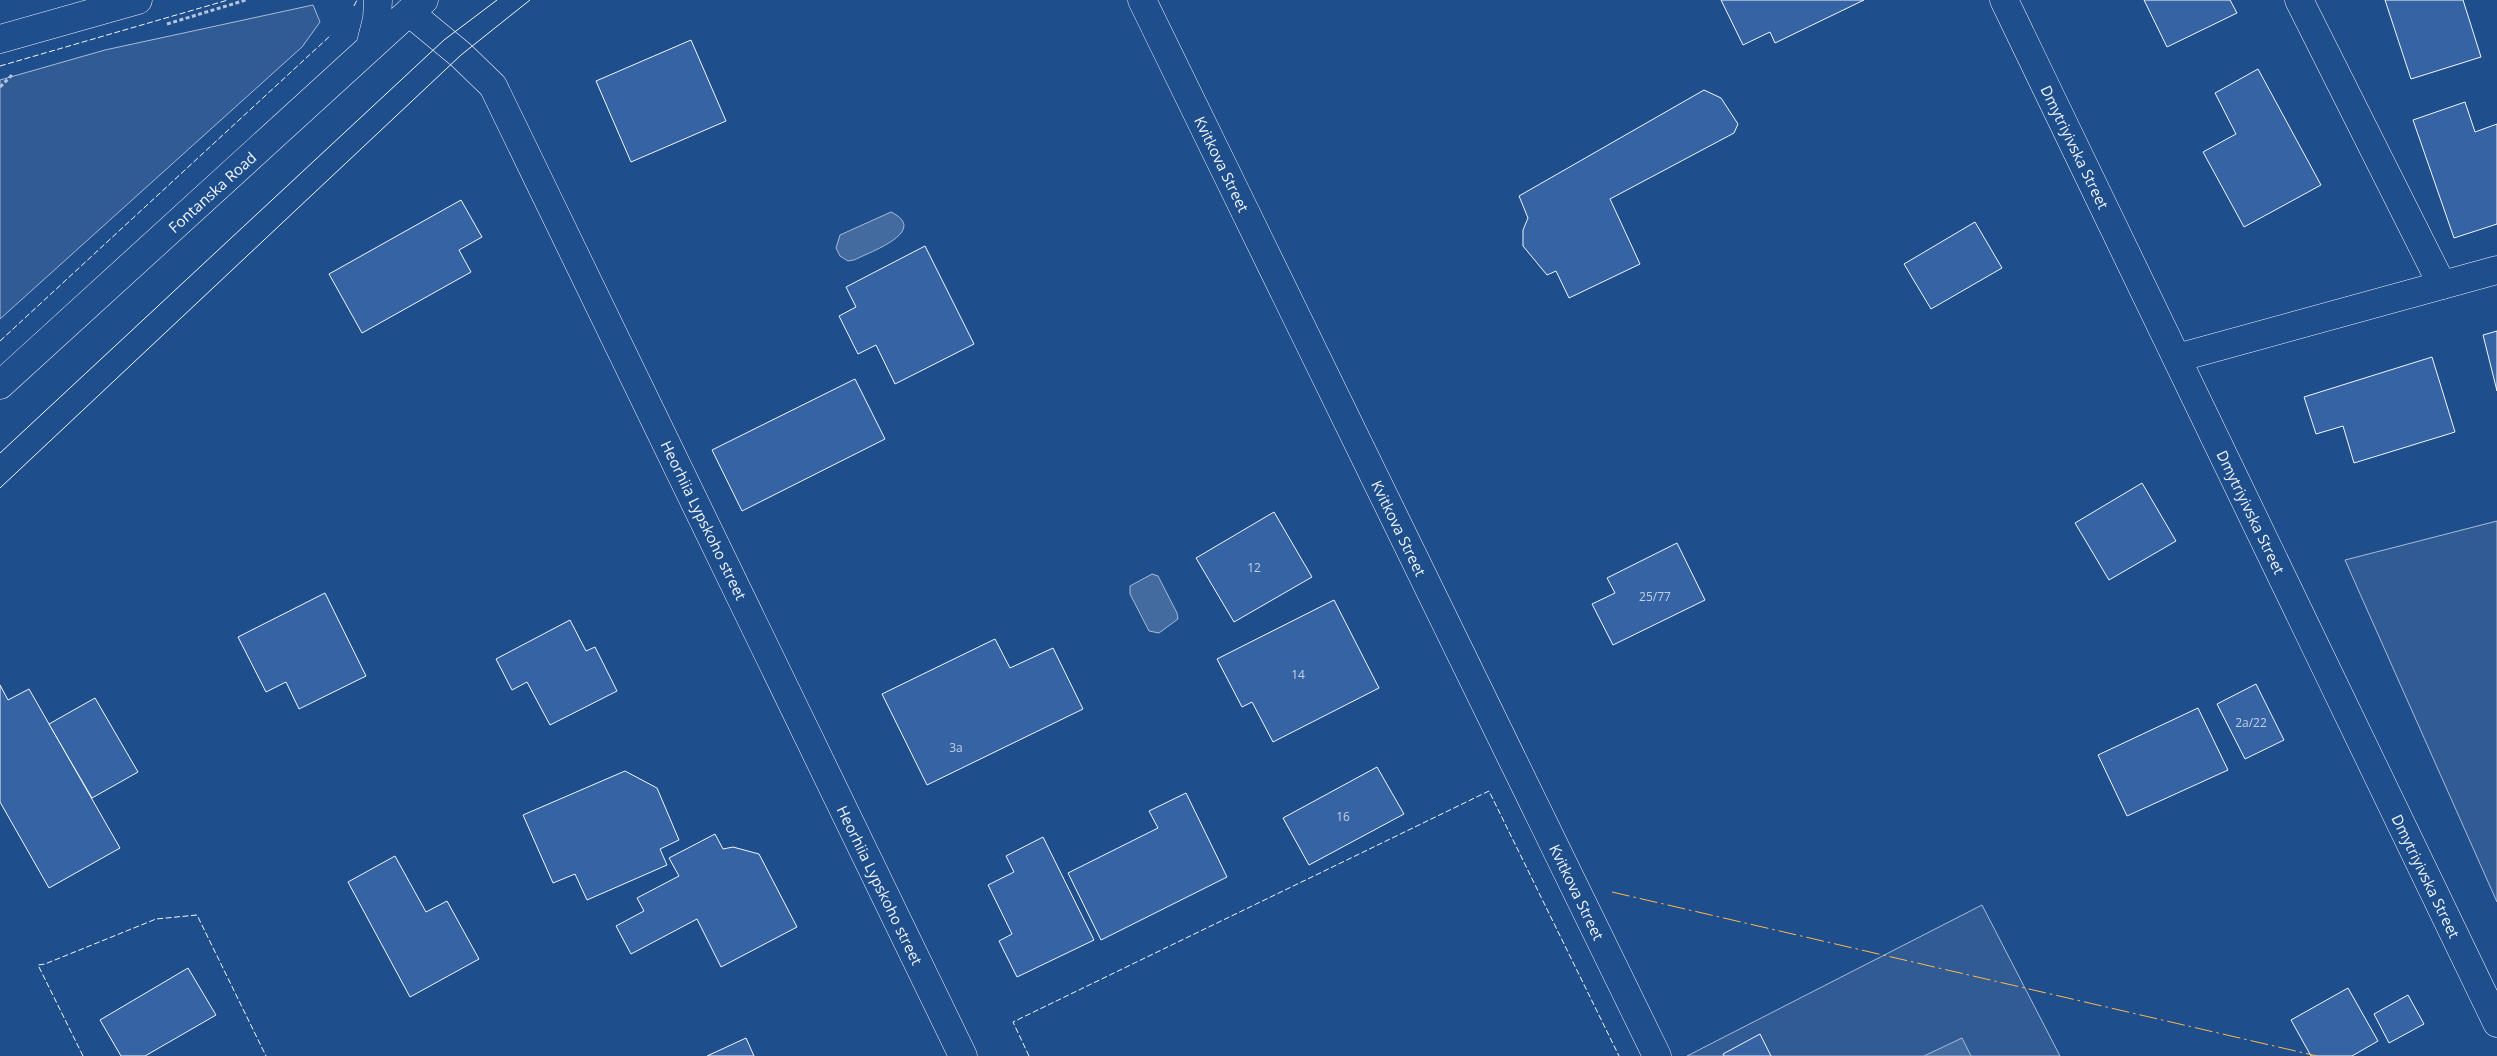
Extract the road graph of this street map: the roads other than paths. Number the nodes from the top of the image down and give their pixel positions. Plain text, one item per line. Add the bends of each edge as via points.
1 (138, 0) edge
2 (378, 0) edge
3 (1142, 0) edge
4 (2004, 0) edge
5 (2299, 0) edge
6 (416, 6) edge
7 (0, 39) edge
8 (370, 47) junction
9 (2497, 270) edge
10 (2442, 285) junction
11 (2177, 358) junction
12 (0, 386) edge
13 (2497, 1023) edge
14 (963, 1056) edge
15 (1657, 1056) edge

1 - 7 street
2 - 8 street
3 - 15 street, Kvitkova Street
4 - 11 street, Dmytriyivska Street
5 - 10 street
6 - 8 street, Fontanska Road
6 - 14 street, Heorhiia Lypskoho street via 493,86
8 - 12 street, Fontanska Road
9 - 10 street
10 - 11 street
11 - 13 street, Dmytriyivska Street

